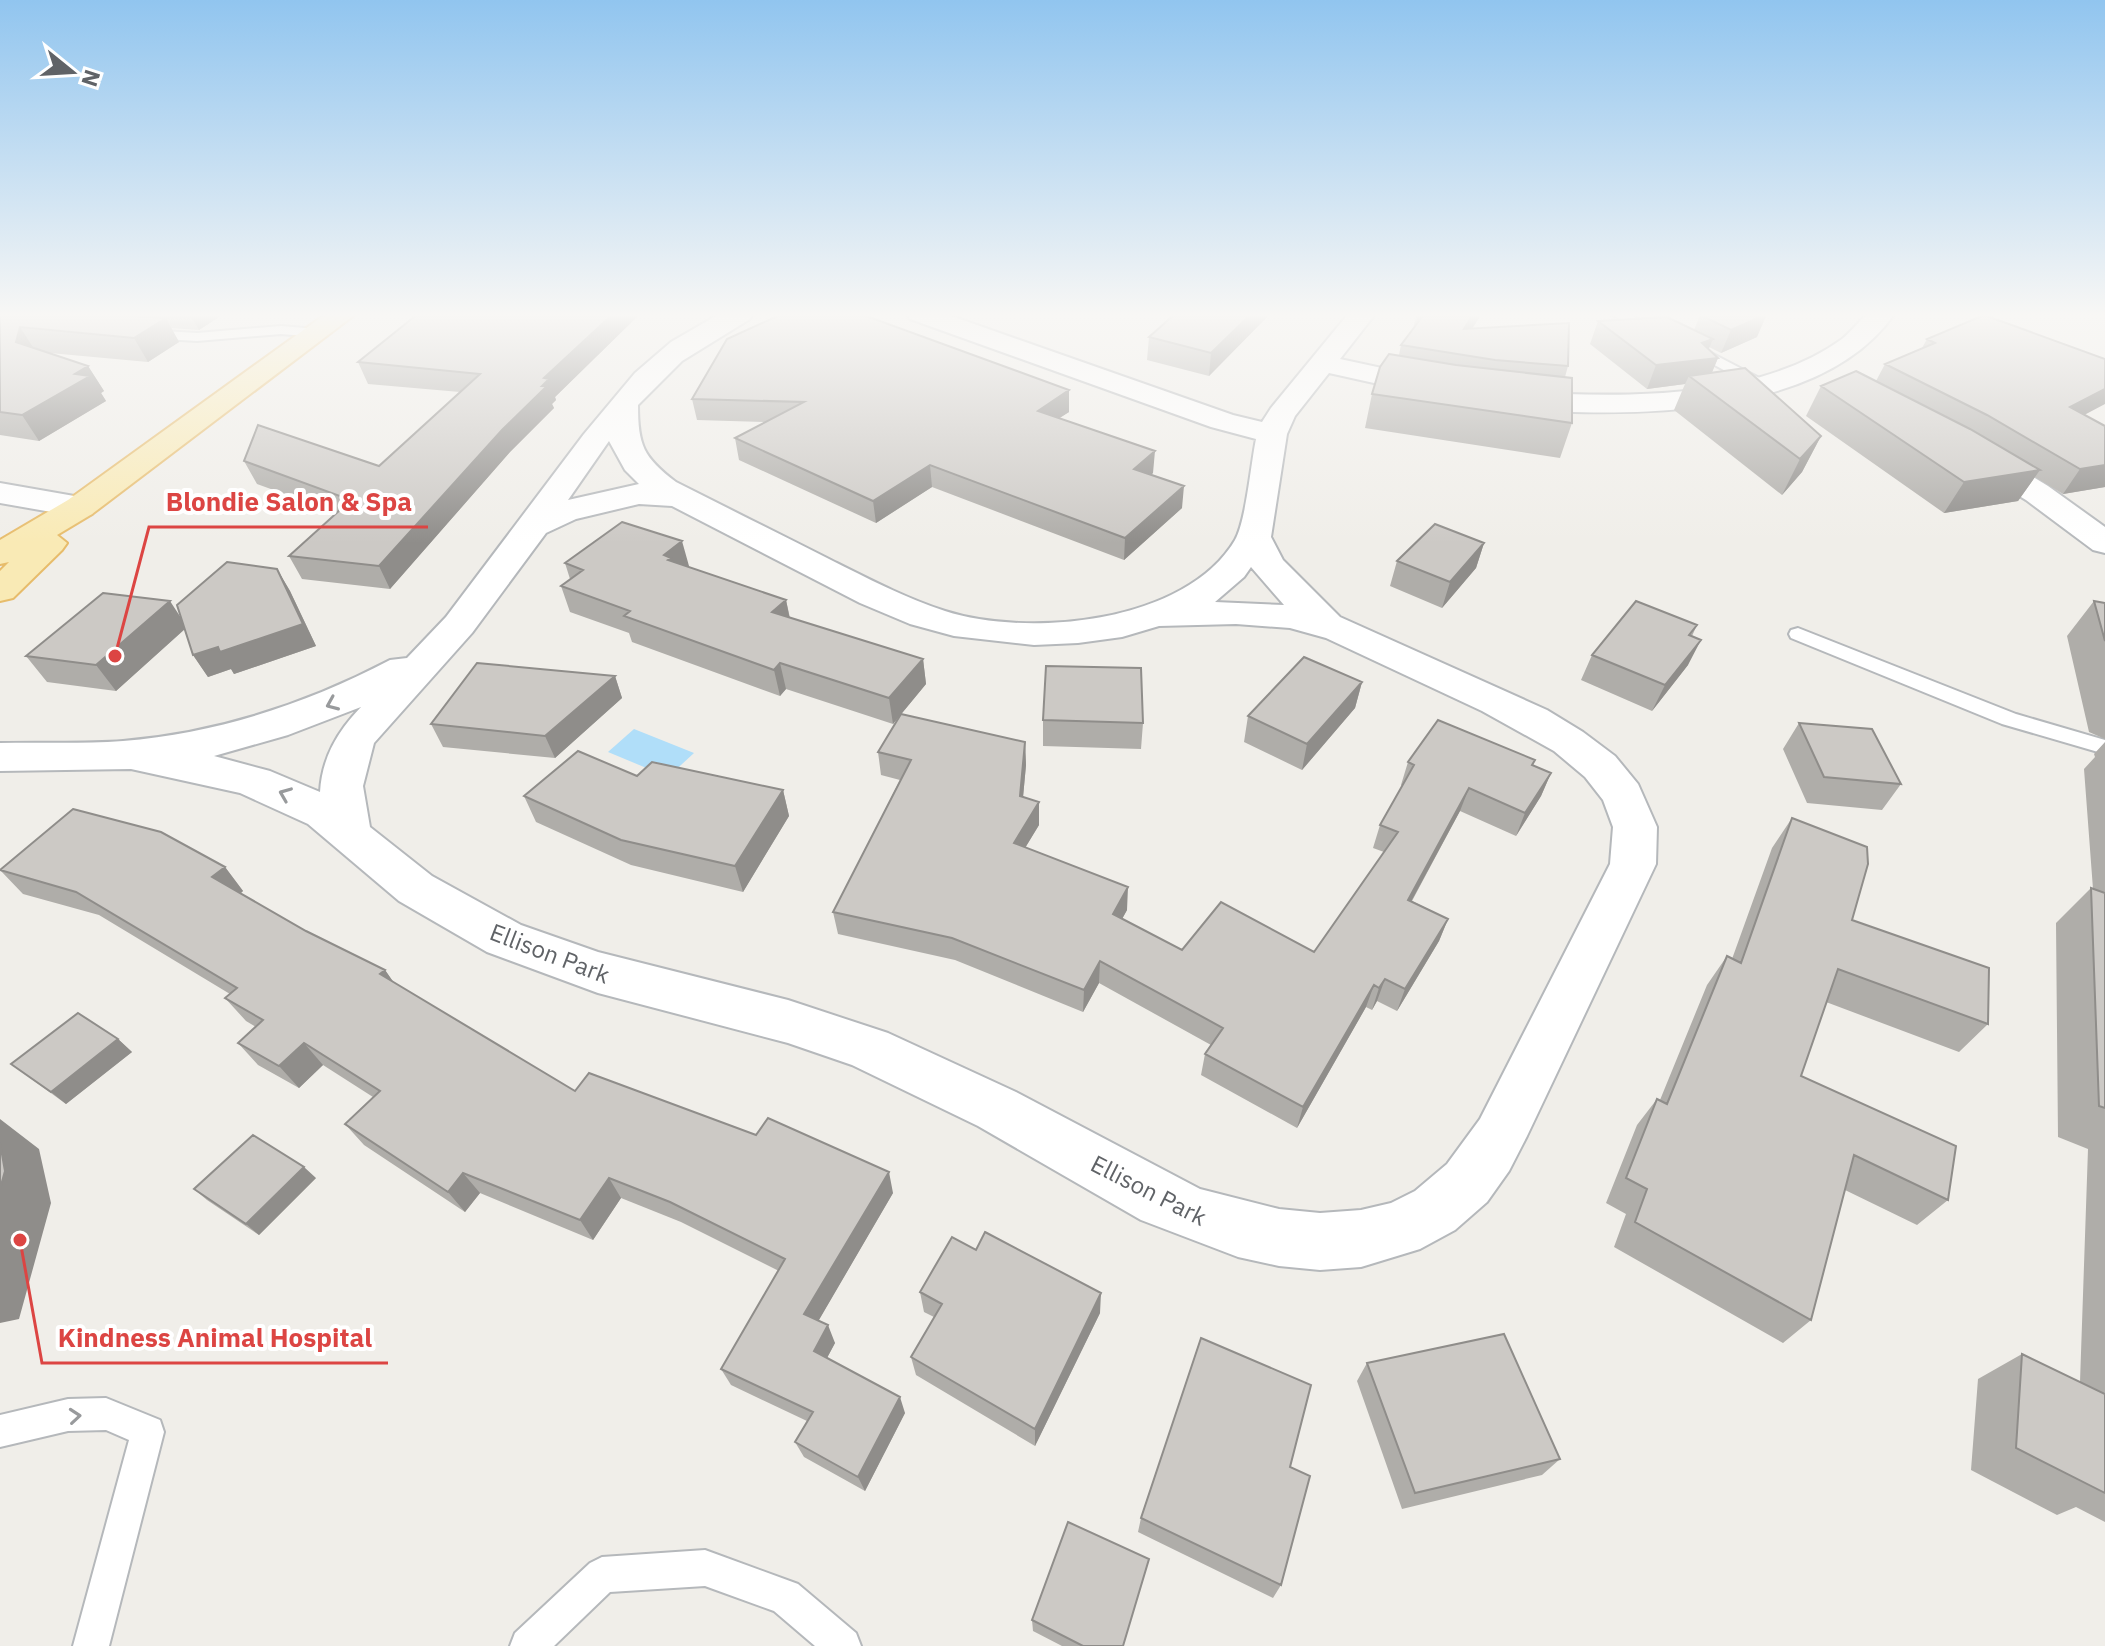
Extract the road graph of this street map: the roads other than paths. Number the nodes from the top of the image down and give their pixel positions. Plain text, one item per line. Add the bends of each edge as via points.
1 (240, 390) edge
2 (639, 390) edge
3 (1135, 390) edge
4 (1300, 390) edge
5 (1453, 390) edge
6 (1735, 390) edge
7 (624, 406) junction
8 (1272, 434) junction
9 (1950, 442) edge
10 (0, 493) edge
11 (676, 496) junction
12 (80, 507) junction
13 (534, 526) junction
14 (1254, 537) junction
15 (2102, 537) edge
16 (5, 551) edge
17 (0, 590) edge
18 (1163, 616) junction
19 (1326, 624) junction
20 (1798, 634) dead end
21 (448, 637) junction
22 (2105, 747) edge
23 (133, 755) junction
24 (0, 757) edge
25 (351, 835) junction
26 (0, 1431) edge
27 (91, 1646) edge
28 (528, 1646) edge
29 (843, 1646) edge

1 - 12 main road
2 - 7 street, Ellison Park
3 - 8 street
4 - 8 street
5 - 6 street via 1559,404 1630,404
7 - 11 street, Ellison Park via 620,426 626,450 647,475
7 - 13 street, Ellison Park
8 - 14 street, Ellison Park
9 - 15 street
10 - 12 street
11 - 13 street, Ellison Park via 639,494 605,500
11 - 18 street, Ellison Park via 873,595 953,624 1065,631
12 - 16 main road
12 - 17 main road via 42,553
13 - 21 street, Ellison Park
14 - 18 street, Ellison Park via 1216,584
14 - 19 street, Ellison Park via 1267,564
18 - 19 street, Ellison Park via 1266,614
19 - 25 street, Ellison Park via 1525,717 1581,749 1616,787 1636,836 1633,864 1487,1156 1449,1200 1426,1216 1377,1236 1287,1240 1193,1216 976,1096 904,1063 791,1023 587,969 492,933 414,887
20 - 22 lane via 2009,719
21 -> 23 street, Ellison Park via 388,678 315,711 212,743
21 - 25 street, Ellison Park via 370,719 351,748 341,791
23 - 24 street, Ellison Park
25 -> 23 street, Ellison Park via 310,806 256,783
26 -> 27 lane via 68,1415 106,1414 148,1432
28 - 29 lane via 602,1575 705,1568 785,1597

